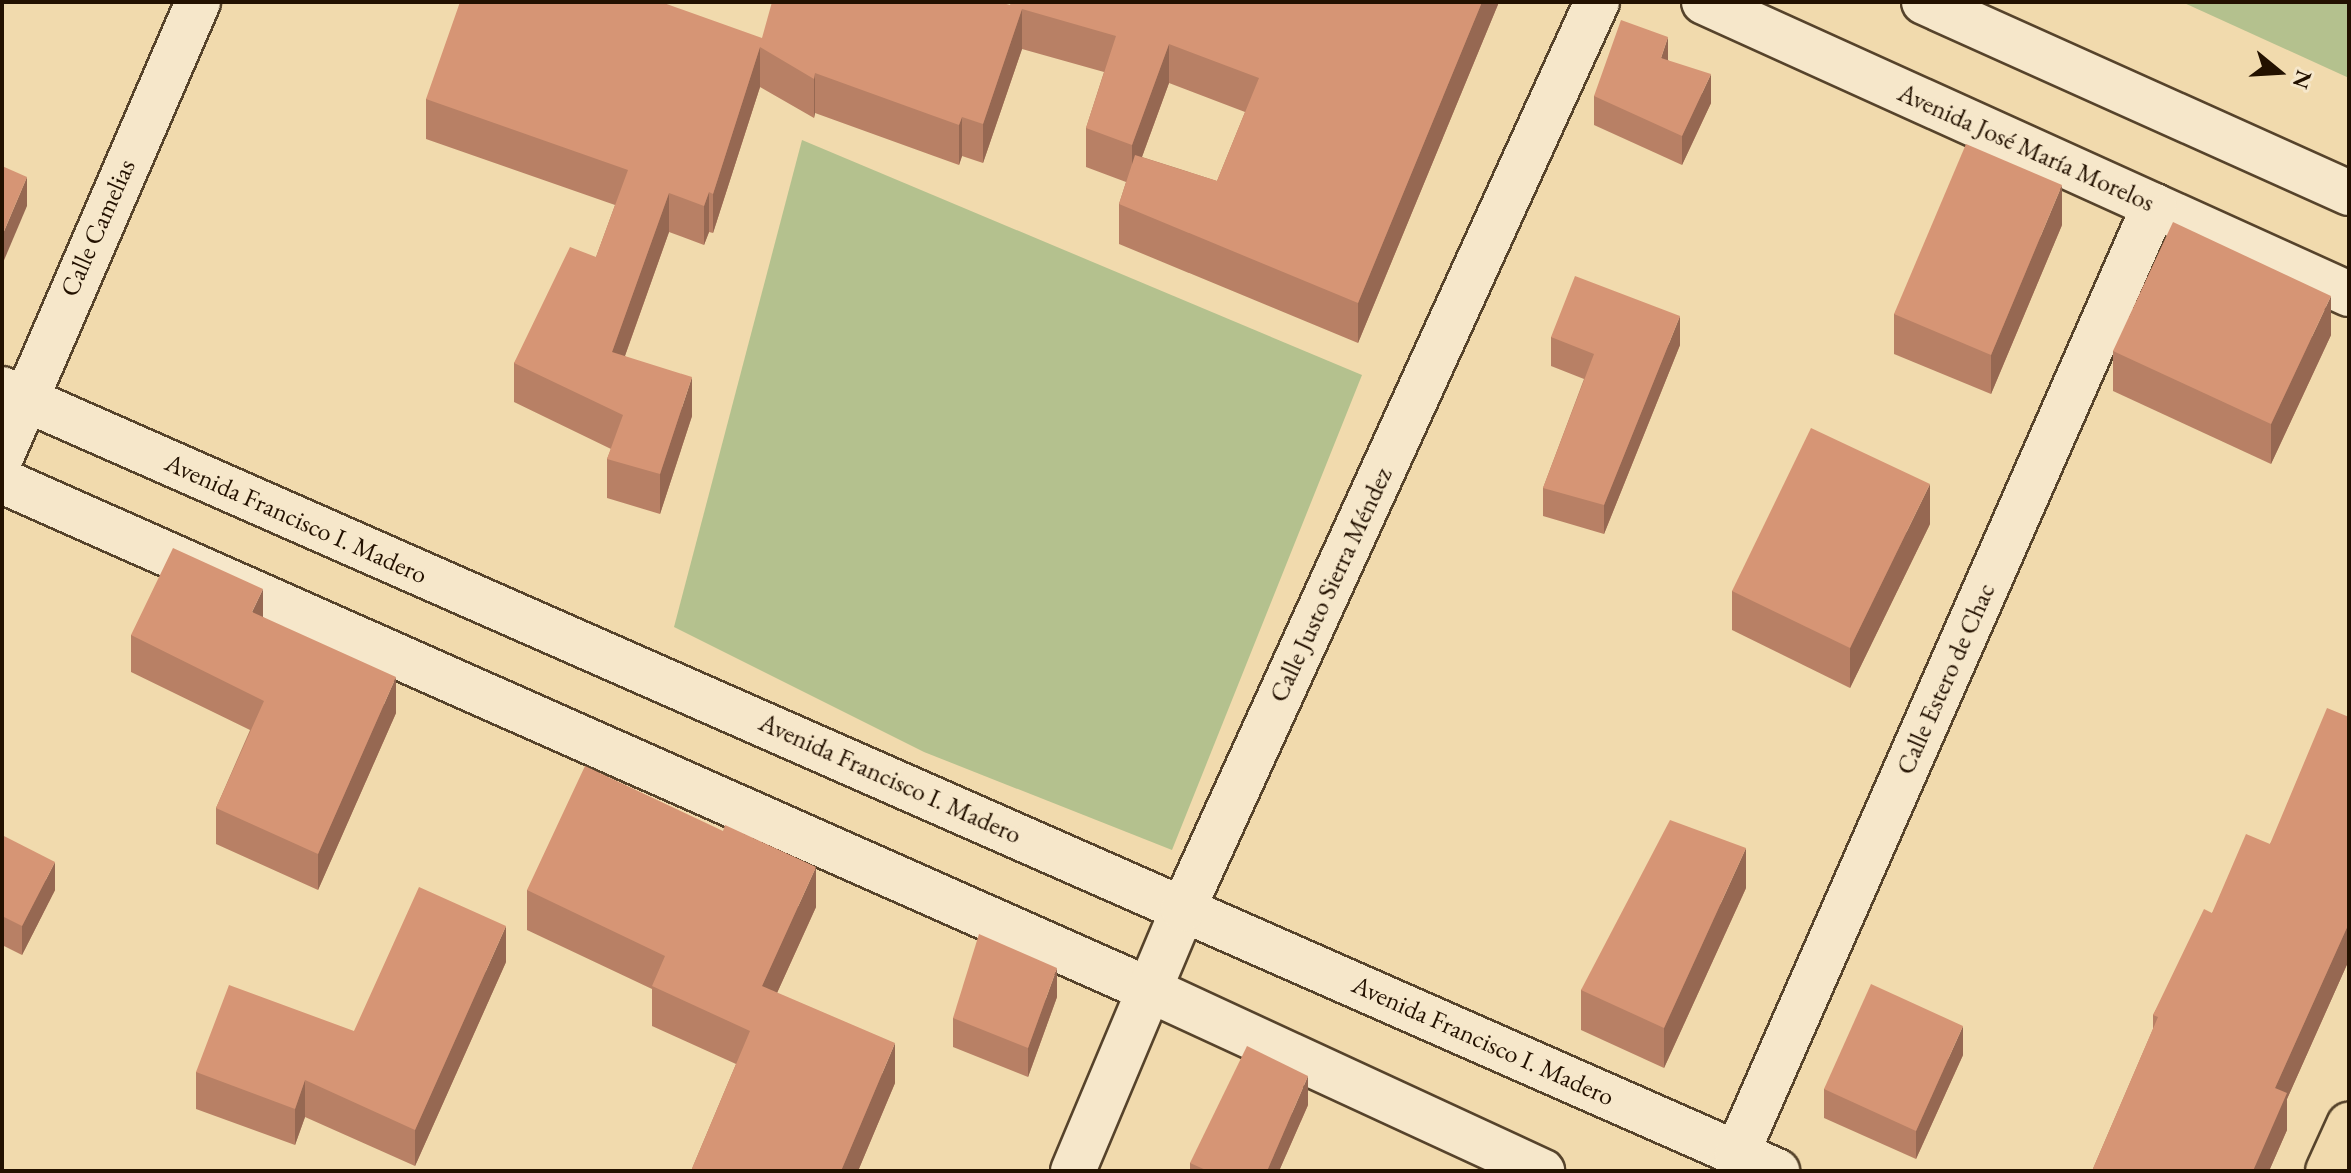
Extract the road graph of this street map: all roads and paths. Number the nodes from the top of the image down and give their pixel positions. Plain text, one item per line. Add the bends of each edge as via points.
1 (198, 2) edge
2 (1597, 2) edge
3 (1704, 2) edge
4 (1924, 2) edge
5 (2349, 193) edge
6 (2154, 206) junction
7 (2349, 294) edge
8 (13, 394) edge
9 (2, 455) edge
10 (2, 481) edge
11 (1183, 909) junction
12 (1152, 991) junction
13 (2349, 1125) edge
14 (1737, 1153) junction
15 (1073, 1171) edge
16 (1542, 1171) edge
17 (1777, 1171) edge
18 (2328, 1171) edge

1 - 8 street, Calle Camelias
2 - 11 street, Calle Justo Sierra Méndez
3 - 6 street, Avenida José María Morelos
4 - 5 street
6 - 7 street, Avenida José María Morelos
6 - 14 street, Calle Estero de Chac
8 - 9 street, Calle Camelias
8 - 11 street, Avenida Francisco I. Madero
10 - 12 street
11 - 12 street, Calle Justo Sierra Méndez
11 - 14 street, Avenida Francisco I. Madero
12 - 15 street, Calle Justo Sierra Méndez
12 - 16 street
13 - 18 main road
14 - 17 street, Avenida Francisco I. Madero

